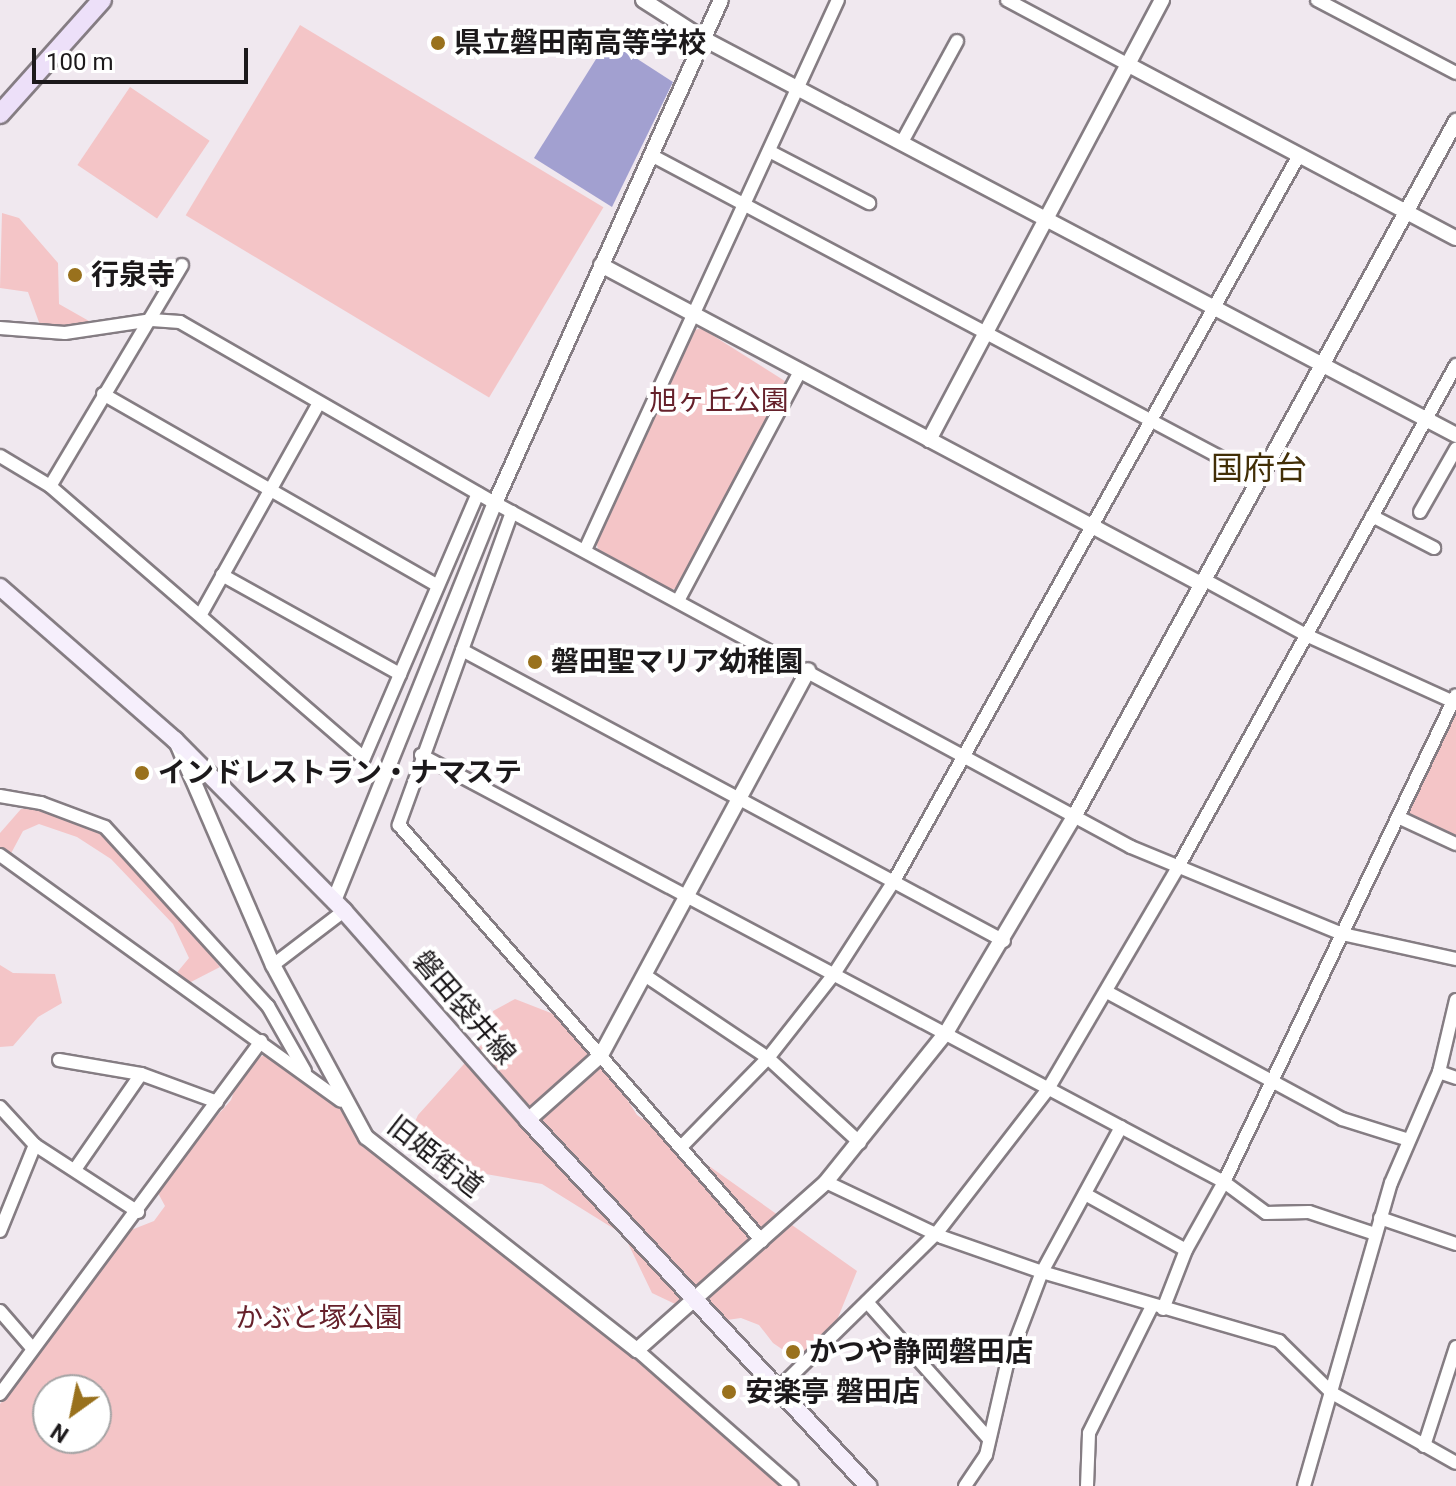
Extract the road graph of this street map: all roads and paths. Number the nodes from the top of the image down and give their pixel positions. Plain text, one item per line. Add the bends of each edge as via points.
1 (102, 0) edge
2 (643, 0) edge
3 (721, 0) edge
4 (838, 0) edge
5 (1007, 0) edge
6 (1162, 0) edge
7 (1317, 0) edge
8 (704, 39) junction
9 (957, 41) dead end
10 (1127, 64) junction
11 (1456, 73) edge
12 (798, 88) junction
13 (0, 114) edge
14 (1456, 121) edge
15 (902, 142) junction
16 (769, 151) junction
17 (651, 155) junction
18 (1299, 155) junction
19 (869, 203) dead end
20 (744, 205) junction
21 (1405, 210) junction
22 (1047, 219) junction
23 (1456, 238) edge
24 (182, 265) dead end
25 (601, 265) junction
26 (1214, 306) junction
27 (693, 314) junction
28 (152, 320) junction
29 (0, 328) edge
30 (987, 333) junction
31 (1323, 364) junction
32 (1456, 365) edge
33 (801, 370) junction
34 (103, 394) junction
35 (318, 405) junction
36 (1150, 419) junction
37 (1426, 419) junction
38 (1456, 435) edge
39 (929, 440) junction
40 (1456, 449) edge
41 (0, 456) edge
42 (1261, 479) junction
43 (50, 486) junction
44 (268, 491) junction
45 (478, 493) junction
46 (495, 503) junction
47 (512, 512) junction
48 (1420, 512) dead end
49 (1372, 516) junction
50 (1091, 528) junction
51 (1434, 548) dead end
52 (585, 550) junction
53 (222, 575) junction
54 (1202, 582) junction
55 (437, 585) junction
56 (0, 587) edge
57 (679, 599) junction
58 (201, 614) junction
59 (1306, 635) junction
60 (462, 650) junction
61 (808, 670) junction
62 (400, 674) junction
63 (1455, 700) edge
64 (175, 740) junction
65 (421, 755) junction
66 (965, 755) junction
67 (0, 796) edge
68 (741, 798) junction
69 (1075, 815) junction
70 (1398, 817) junction
71 (1456, 844) edge
72 (0, 855) edge
73 (1178, 867) junction
74 (894, 881) junction
75 (690, 899) junction
76 (339, 906) junction
77 (1342, 934) junction
78 (1004, 941) junction
79 (1456, 959) edge
80 (273, 965) junction
81 (834, 974) junction
82 (646, 976) junction
83 (1107, 992) junction
84 (1456, 1000) edge
85 (946, 1033) junction
86 (261, 1041) junction
87 (601, 1055) junction
88 (768, 1058) junction
89 (59, 1060) dead end
90 (305, 1071) junction
91 (1439, 1072) junction
92 (141, 1074) junction
93 (1456, 1078) edge
94 (1273, 1081) junction
95 (1048, 1089) junction
96 (341, 1101) junction
97 (217, 1102) junction
98 (0, 1107) edge
99 (528, 1120) junction
100 (1121, 1127) junction
101 (1409, 1140) junction
102 (860, 1143) junction
103 (35, 1145) junction
104 (683, 1145) junction
105 (76, 1168) junction
106 (826, 1182) junction
107 (1224, 1182) junction
108 (1085, 1194) junction
109 (138, 1212) junction
110 (1380, 1218) junction
111 (0, 1231) edge
112 (936, 1234) junction
113 (1375, 1234) junction
114 (762, 1241) junction
115 (1456, 1244) edge
116 (1186, 1250) junction
117 (1042, 1272) junction
118 (695, 1302) junction
119 (867, 1302) junction
120 (1157, 1308) junction
121 (0, 1311) edge
122 (1456, 1347) edge
123 (32, 1348) junction
124 (637, 1350) junction
125 (778, 1389) junction
126 (1332, 1393) junction
127 (0, 1394) edge
128 (988, 1438) junction
129 (1424, 1446) junction
130 (1456, 1463) edge
131 (792, 1486) edge
132 (868, 1486) edge
133 (965, 1486) edge
134 (1087, 1486) edge
135 (1304, 1486) edge

1 - 13 main road
2 - 8 street
3 - 8 street
4 - 12 street
5 - 10 street
6 - 10 street
7 - 11 street
8 - 12 street
8 - 17 street
9 - 15 street
10 - 18 street
10 - 22 street
12 - 15 street
12 - 16 street
14 - 21 street
15 - 22 street
16 - 19 street
16 - 20 street
17 - 20 street
17 - 25 street
18 - 21 street
18 - 26 street
20 - 27 street
20 - 30 street
21 - 23 street
21 - 31 street
22 - 26 street
22 - 30 street
24 - 28 street
25 - 27 street
25 - 46 street
26 - 31 street
26 - 36 street
27 - 33 street
27 - 52 street
28 - 29 street via 65,333
28 - 34 street
28 - 35 street via 180,322
30 - 36 street
30 - 39 street
31 - 37 street
31 - 42 street
32 - 37 street
33 - 39 street
33 - 57 street
34 - 43 street
34 - 44 street
35 - 44 street
35 - 45 street
36 - 42 street
36 - 50 street
37 - 38 street
37 - 49 street
39 - 50 street
40 - 48 street
41 - 43 street
42 - 54 street
43 - 58 street
44 - 53 street
44 - 55 street
45 - 46 street
45 - 55 street
46 - 47 street
46 - 76 street
47 - 52 street
47 - 60 street
49 - 51 street
49 - 59 street
50 - 54 street
50 - 66 street
52 - 57 street
53 - 58 street
53 - 62 street
54 - 59 street
54 - 69 street
55 - 62 street
56 - 64 main road, 磐田袋井線
57 - 61 street
58 - 62 street via 364,758
59 - 63 street
59 - 73 street
60 - 65 street
60 - 68 street
61 - 66 street
61 - 68 street
63 - 70 street
64 - 76 main road, 磐田袋井線
64 - 80 street
65 - 75 street
65 - 87 street via 399,825
66 - 69 street
66 - 74 street
67 - 90 street via 41,803 105,827 268,1006
68 - 74 street
68 - 75 street
69 - 73 street
69 - 78 street
70 - 71 street
70 - 77 street
72 - 86 street, 旧姫街道
73 - 77 street
73 - 83 street
74 - 78 street
74 - 81 street
75 - 81 street
75 - 82 street
76 - 80 street
76 - 99 main road, 磐田袋井線
77 - 79 street
77 - 94 street
78 - 85 street
80 - 96 street
81 - 85 street
81 - 88 street
82 - 87 street
82 - 88 street
83 - 94 street
83 - 95 street
84 - 91 street
85 - 95 street
85 - 102 street
86 - 90 street, 旧姫街道
86 - 97 street
87 - 99 street
87 - 104 street
88 - 102 street
88 - 104 street
89 - 92 street
90 - 96 street, 旧姫街道
91 - 93 street
91 - 101 street
92 - 97 street
92 - 105 street
94 - 101 street via 1342,1119
94 - 107 street
95 - 100 street
95 - 112 street
96 - 124 street, 旧姫街道 via 378,1151
97 - 109 street
98 - 103 street
99 - 118 main road, 磐田袋井線
100 - 107 street
100 - 108 street
101 - 110 street
102 - 106 street
103 - 105 street
103 - 111 street
104 - 114 street
105 - 109 street
106 - 112 street
106 - 114 street
107 - 113 street via 1266,1213 1309,1212
107 - 116 street
108 - 116 street
108 - 117 street
109 - 123 street
110 - 113 street
110 - 115 street
112 - 117 street
112 - 119 street
113 - 126 street
114 - 118 street
116 - 120 street
117 - 120 street
117 - 128 street via 1007,1364
118 - 124 street
118 - 125 main road, 磐田袋井線
119 - 125 street
119 - 128 street
120 - 126 street via 1279,1341
120 - 134 street via 1089,1433
121 - 123 street
122 - 129 street
123 - 127 street
124 - 131 street, 旧姫街道
125 - 132 main road, 磐田袋井線
126 - 129 street
126 - 135 street
128 - 133 street via 986,1455
129 - 130 street

